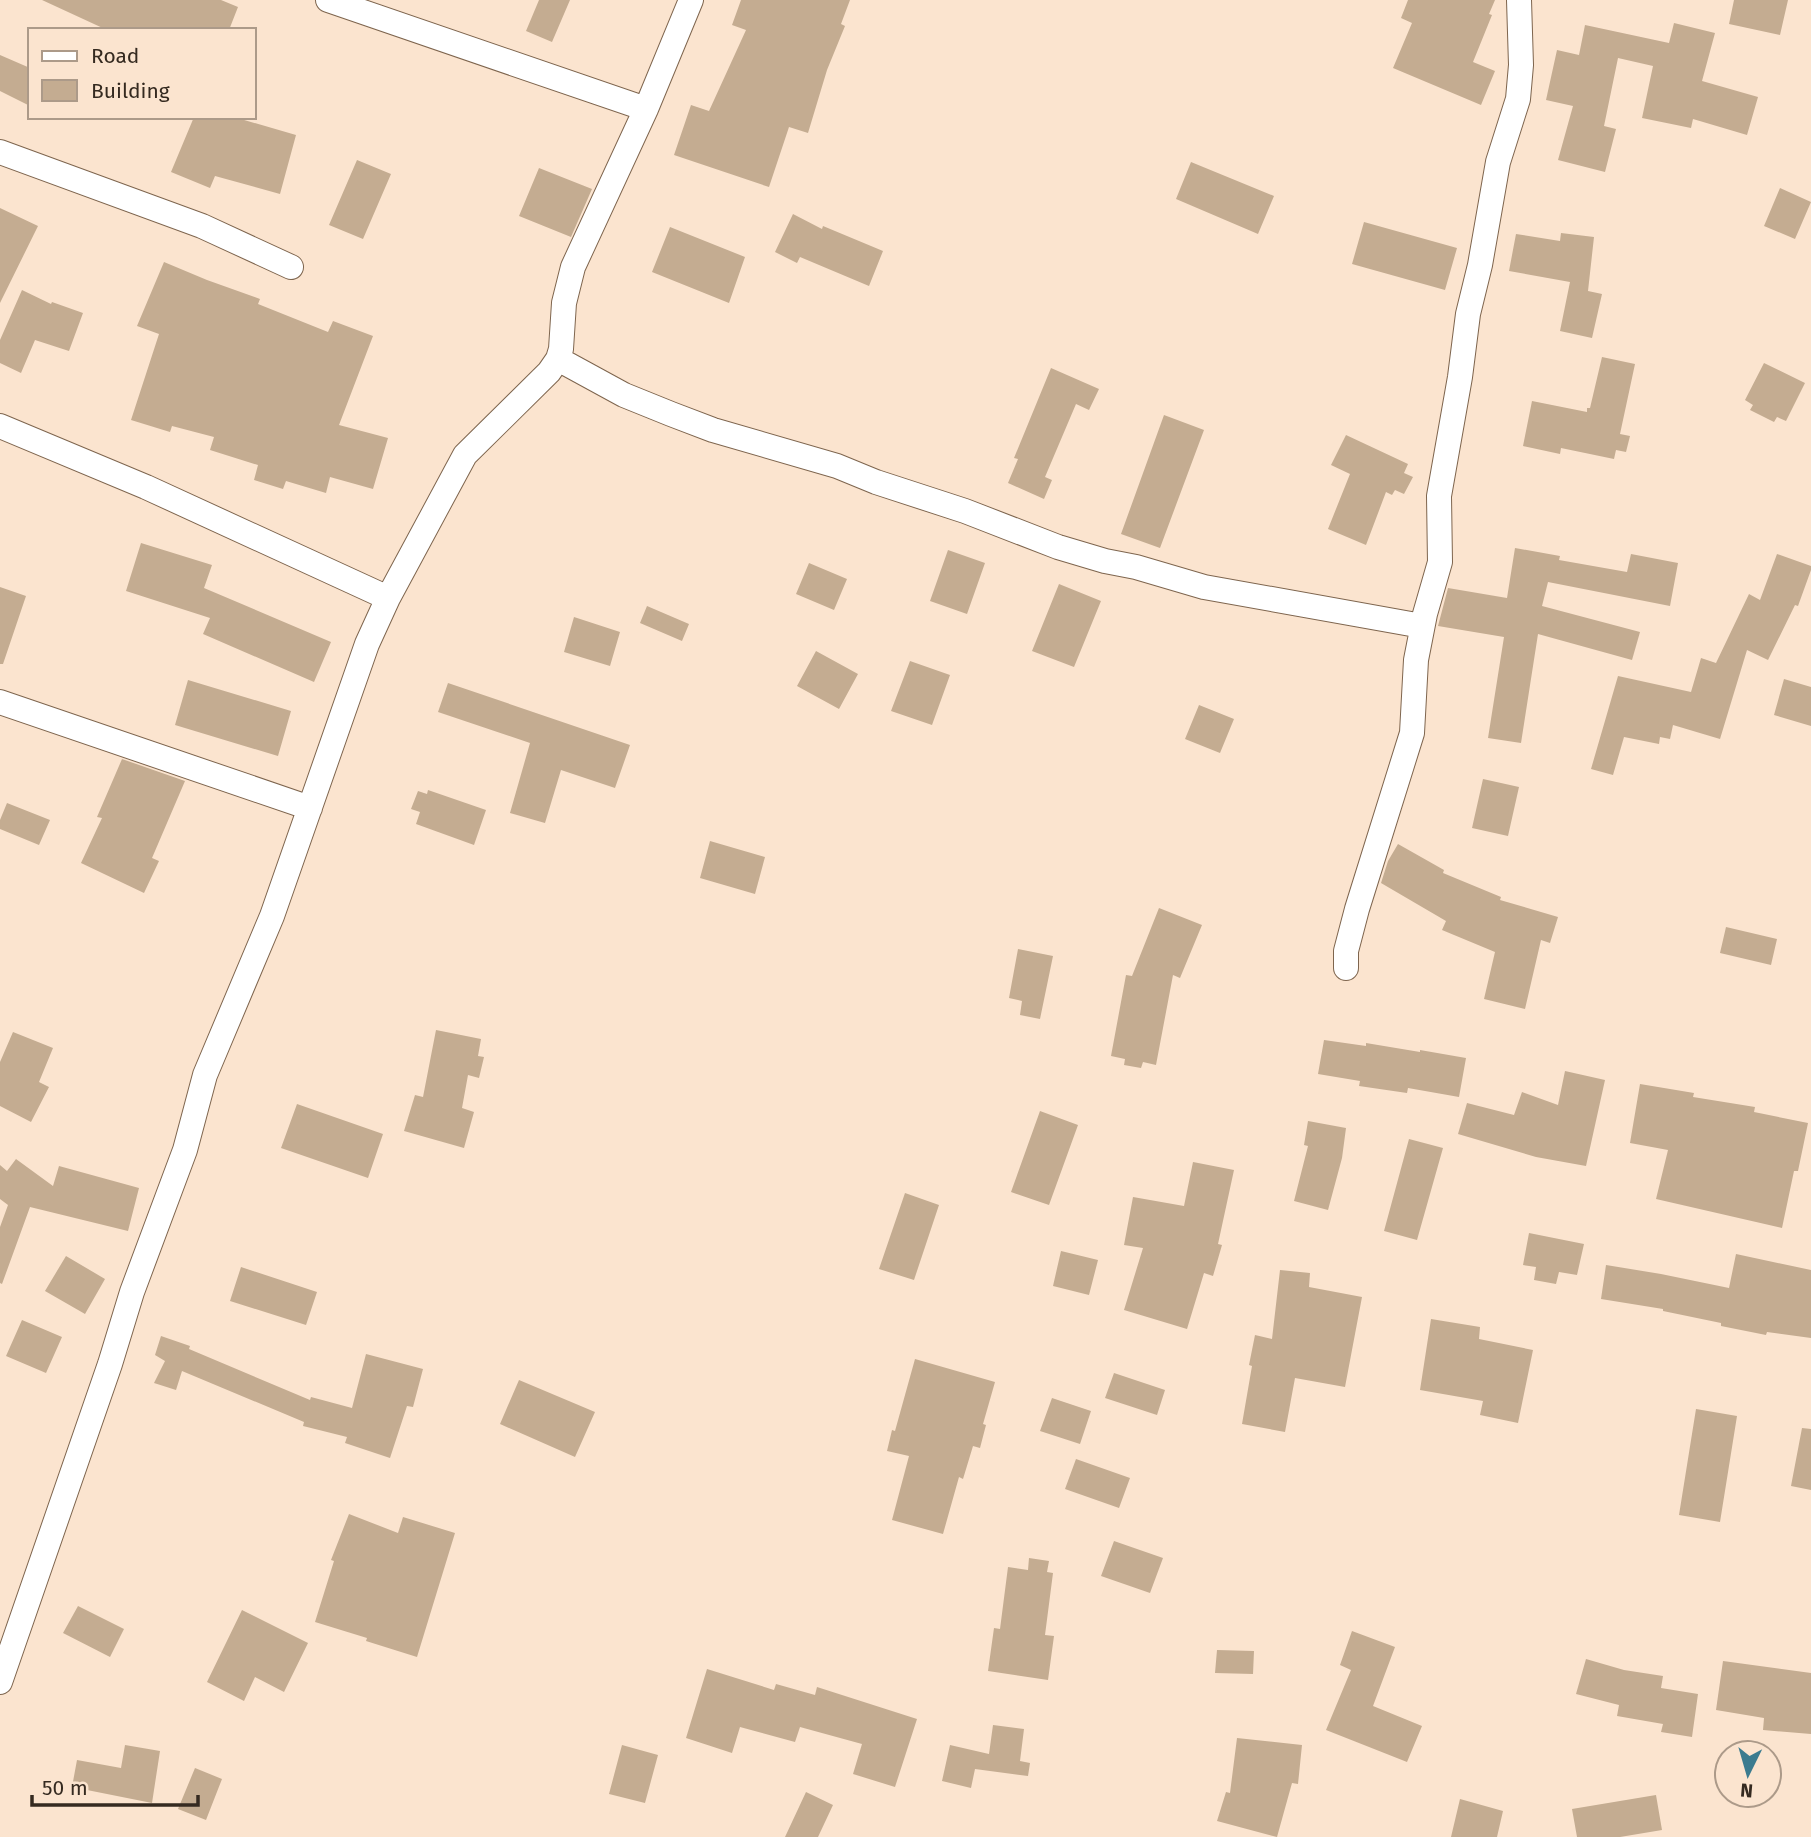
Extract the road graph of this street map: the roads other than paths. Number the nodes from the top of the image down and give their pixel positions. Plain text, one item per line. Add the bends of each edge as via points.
1 (328, 0) edge
2 (691, 0) edge
3 (1519, 0) edge
4 (646, 109) junction
5 (0, 152) edge
6 (291, 267) dead end
7 (558, 359) junction
8 (0, 426) edge
9 (388, 598) junction
10 (1422, 626) junction
11 (0, 702) edge
12 (310, 808) junction
13 (1346, 968) dead end
14 (0, 1682) edge

1 - 4 street
2 - 4 street
3 - 10 street via 1518,99 1498,162 1468,314 1439,496 1440,562
4 - 7 street via 573,267
5 - 6 street via 202,226
7 - 9 street via 465,455
7 - 10 street via 671,414 837,466 1058,547 1204,587
8 - 9 street via 158,492
9 - 12 street via 367,644
10 - 13 street via 1412,733 1357,909
11 - 12 street
12 - 14 street via 272,916 205,1075 184,1150

